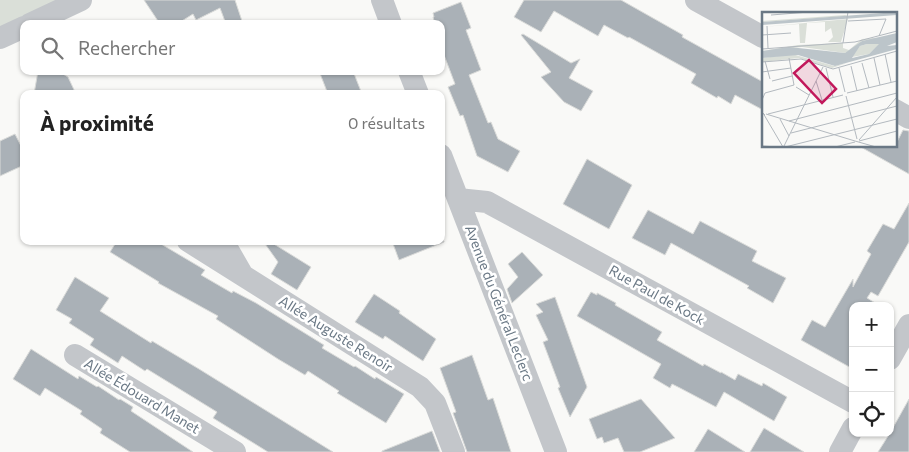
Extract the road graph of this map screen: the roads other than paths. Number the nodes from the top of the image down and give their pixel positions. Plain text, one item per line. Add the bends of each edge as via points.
1 (81, 0) edge
2 (382, 0) edge
3 (696, 0) edge
4 (38, 20) edge
5 (390, 20) edge
6 (20, 28) edge
7 (762, 36) edge
8 (0, 38) edge
9 (411, 75) edge
10 (416, 90) edge
11 (896, 111) edge
12 (909, 118) edge
13 (445, 165) edge
14 (458, 199) junction
15 (194, 245) edge
16 (225, 245) edge
17 (244, 277) junction
18 (909, 325) edge
19 (894, 352) edge
20 (75, 355) dead end
21 (849, 400) edge
22 (849, 435) edge
23 (235, 452) edge
24 (454, 452) edge
25 (556, 452) edge
26 (840, 452) edge

1 - 4 street
2 - 5 street
3 - 7 street
6 - 8 street
9 - 10 street
11 - 12 street
13 - 14 street, Avenue du Général Leclerc
14 - 21 street, Rue Paul de Kock via 487,202
14 - 25 street, Avenue du Général Leclerc
15 - 17 street, Allée Auguste Renoir
16 - 17 street
17 - 24 street, Allée Auguste Renoir via 420,387 435,403
18 - 19 street
20 - 23 street, Allée Édouard Manet
22 - 26 street

